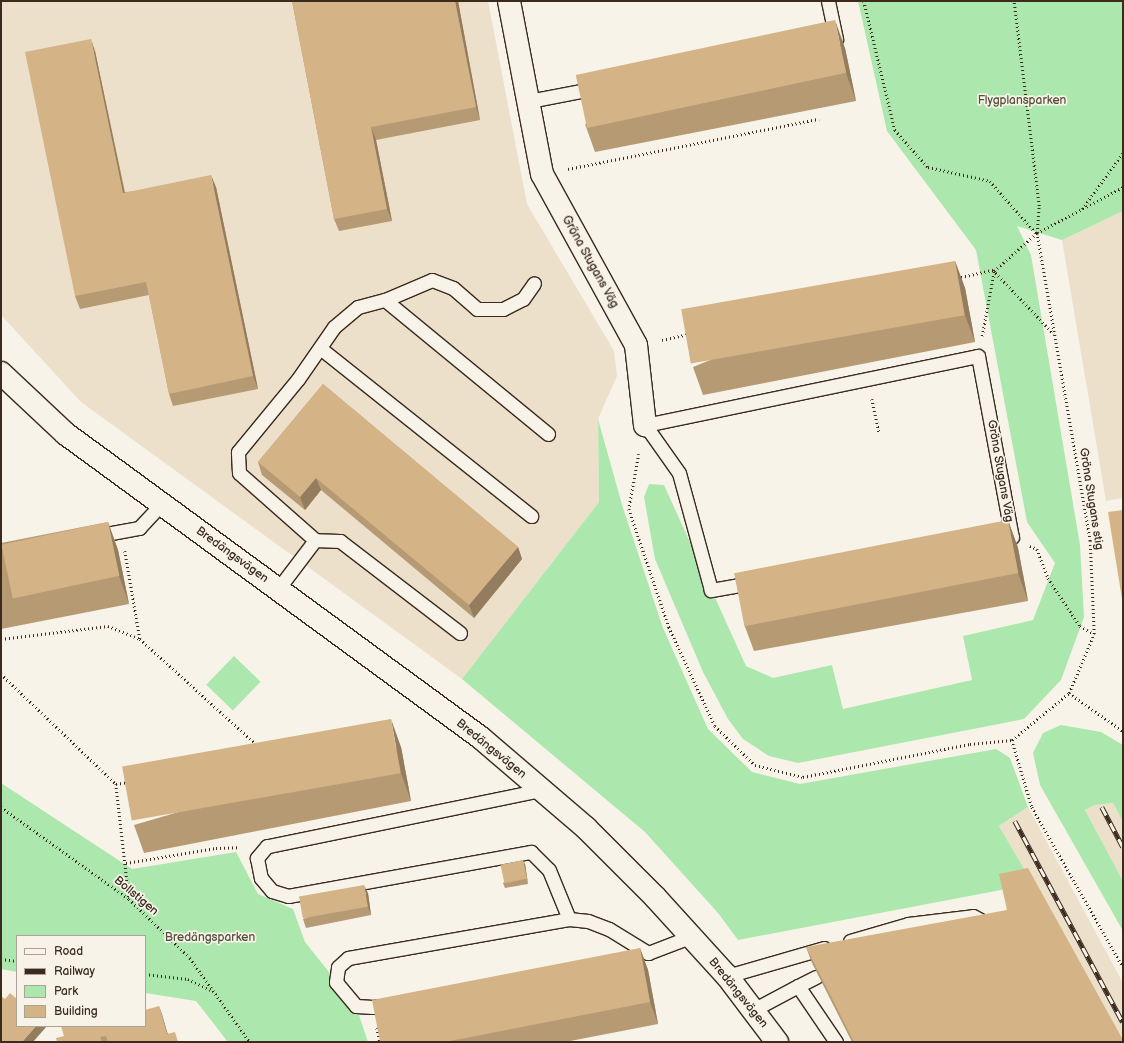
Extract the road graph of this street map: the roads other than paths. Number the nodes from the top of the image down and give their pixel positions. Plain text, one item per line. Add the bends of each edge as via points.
1 (509, 1) edge
2 (828, 1) edge
3 (820, 43) edge
4 (606, 86) edge
5 (529, 101) junction
6 (534, 283) dead end
7 (385, 300) junction
8 (320, 348) junction
9 (1, 373) edge
10 (645, 425) junction
11 (548, 434) dead end
12 (162, 503) junction
13 (531, 516) dead end
14 (83, 538) edge
15 (315, 540) junction
16 (278, 589) junction
17 (460, 633) dead end
18 (541, 790) junction
19 (569, 918) junction
20 (998, 929) edge
21 (690, 937) junction
22 (648, 953) junction
23 (625, 958) edge
24 (727, 976) junction
25 (816, 977) edge
26 (798, 986) junction
27 (406, 1002) edge
28 (753, 1010) junction
29 (777, 1042) edge
30 (836, 1042) edge

1 - 5 street, Gröna Stugans Väg
2 - 3 lane via 836,40
4 - 5 lane
5 - 10 street, Gröna Stugans Väg via 542,174 636,345
6 - 7 lane via 524,299 503,309 477,309 453,288 432,280
7 - 8 lane via 358,307 334,327
7 - 11 lane
8 - 13 lane
8 - 15 lane via 238,452 239,473
9 - 12 street, Bredängsvägen via 66,434
10 - 10 lane, Gröna Stugans Väg via 978,356 1012,537 711,590 679,473
12 - 14 lane via 139,528
12 - 16 street, Bredängsvägen
15 - 16 lane
15 - 17 lane via 340,541
16 - 18 street, Bredängsvägen via 481,738
18 - 19 lane via 267,846 257,858 261,878 272,891 288,896 531,852 549,870
18 - 21 street, Bredängsvägen via 586,828 655,897
19 - 22 lane via 588,921 609,929
19 - 27 lane via 348,958 338,967 336,982 356,1006 373,1008
20 - 24 lane via 973,916 908,924
21 - 22 lane
21 - 24 street, Bredängsvägen
22 - 23 lane
24 - 28 street, Bredängsvägen
25 - 26 lane
26 - 28 lane
26 - 30 lane
28 - 29 street, Bredängsvägen

